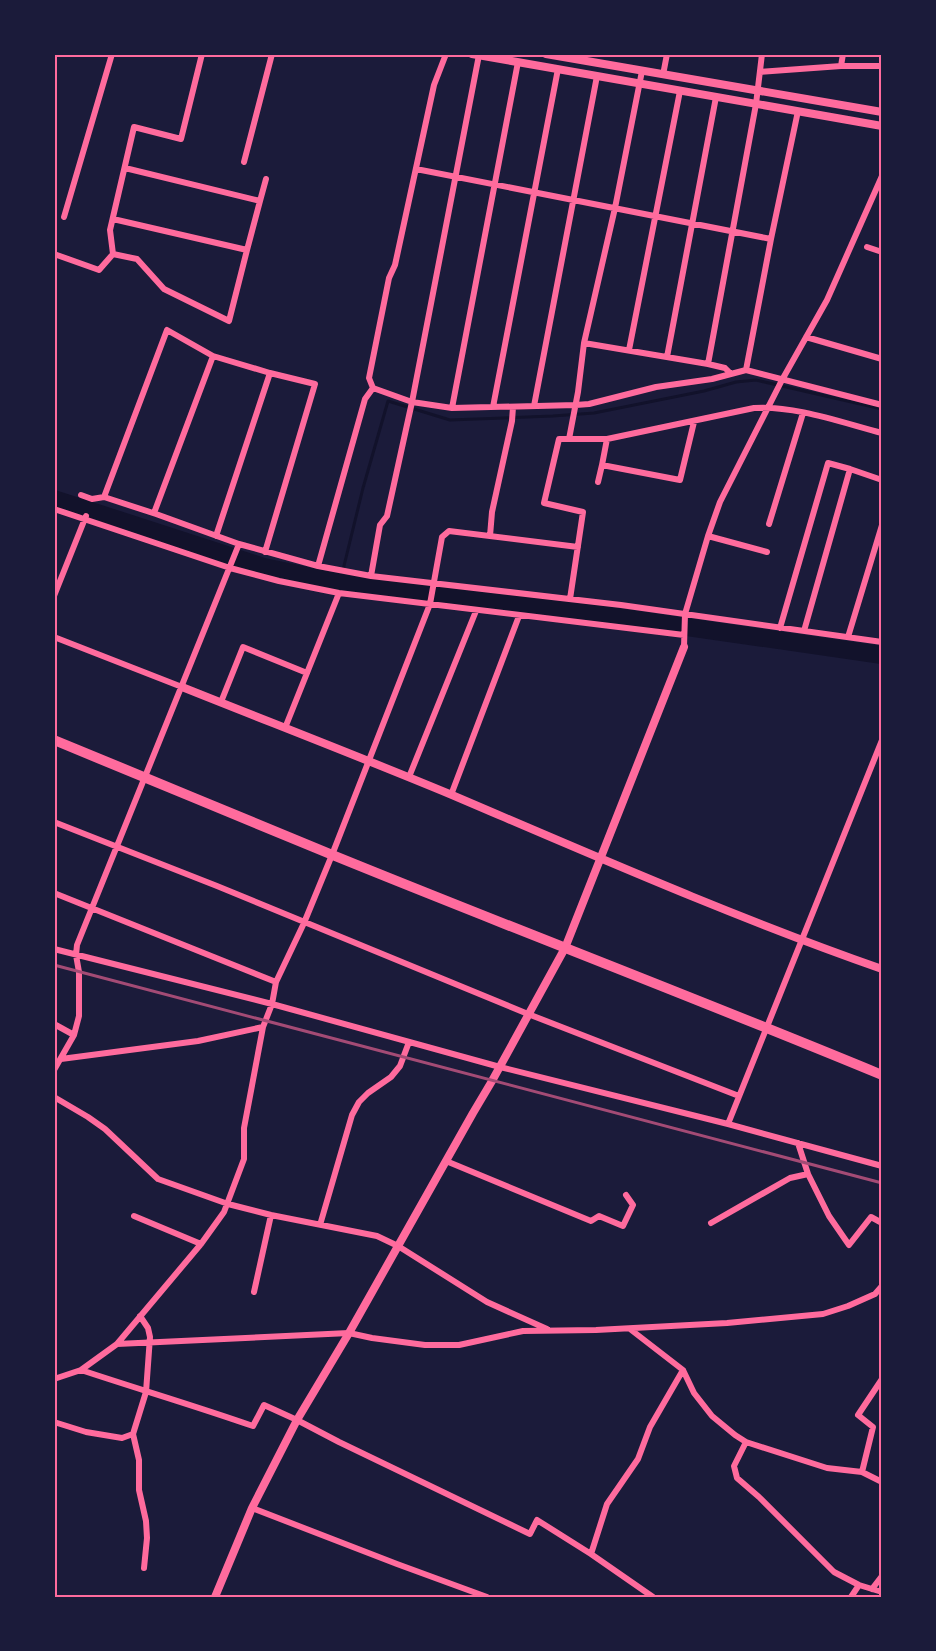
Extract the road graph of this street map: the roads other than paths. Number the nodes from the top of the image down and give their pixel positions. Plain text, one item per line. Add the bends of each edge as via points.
1 (112, 54) edge
2 (202, 54) edge
3 (272, 54) edge
4 (446, 54) edge
5 (547, 54) edge
6 (667, 54) edge
7 (762, 54) edge
8 (843, 54) edge
9 (476, 55) edge
10 (518, 62) junction
11 (841, 66) junction
12 (882, 66) edge
13 (558, 69) junction
14 (642, 71) junction
15 (760, 72) junction
16 (663, 75) junction
17 (597, 76) junction
18 (640, 84) junction
19 (680, 91) junction
20 (758, 92) junction
21 (716, 97) junction
22 (756, 104) junction
23 (798, 111) junction
24 (882, 112) edge
25 (882, 126) edge
26 (244, 162) dead end
27 (125, 168) junction
28 (416, 169) junction
29 (882, 176) edge
30 (455, 177) junction
31 (266, 179) dead end
32 (494, 184) junction
33 (534, 192) junction
34 (573, 200) junction
35 (260, 201) junction
36 (615, 208) junction
37 (655, 216) junction
38 (64, 217) dead end
39 (113, 219) junction
40 (692, 224) junction
41 (733, 232) junction
42 (771, 239) junction
43 (867, 247) dead end
44 (247, 250) junction
45 (882, 252) edge
46 (54, 254) edge
47 (113, 254) junction
48 (806, 337) junction
49 (584, 343) junction
50 (629, 350) junction
51 (213, 356) junction
52 (667, 357) junction
53 (882, 359) edge
54 (708, 364) junction
55 (746, 370) junction
56 (270, 373) junction
57 (731, 374) junction
58 (782, 380) junction
59 (373, 388) junction
60 (412, 402) junction
61 (576, 405) junction
62 (882, 405) edge
63 (534, 406) junction
64 (513, 407) junction
65 (768, 407) junction
66 (452, 408) junction
67 (493, 408) junction
68 (803, 413) junction
69 (694, 422) junction
70 (882, 433) edge
71 (569, 439) junction
72 (607, 439) junction
73 (602, 465) junction
74 (850, 469) junction
75 (882, 480) edge
76 (598, 482) dead end
77 (81, 495) dead end
78 (104, 497) junction
79 (54, 509) edge
80 (154, 513) junction
81 (86, 517) junction
82 (769, 524) dead end
83 (882, 525) edge
84 (216, 536) junction
85 (490, 536) junction
86 (708, 536) junction
87 (238, 546) junction
88 (578, 547) junction
89 (265, 552) junction
90 (767, 552) dead end
91 (231, 565) junction
92 (318, 566) junction
93 (371, 576) junction
94 (434, 584) junction
95 (339, 593) junction
96 (54, 596) edge
97 (570, 599) junction
98 (430, 604) junction
99 (476, 611) junction
100 (685, 614) junction
101 (519, 615) junction
102 (780, 628) junction
103 (804, 631) junction
104 (684, 635) junction
105 (54, 637) edge
106 (848, 637) junction
107 (882, 642) edge
108 (684, 647) joint
109 (307, 673) junction
110 (182, 687) junction
111 (221, 702) junction
112 (285, 728) junction
113 (54, 740) edge
114 (882, 740) edge
115 (369, 761) junction
116 (873, 762) junction
117 (882, 763) edge
118 (145, 777) junction
119 (409, 777) junction
120 (451, 795) junction
121 (54, 822) edge
122 (117, 847) junction
123 (332, 855) junction
124 (599, 858) junction
125 (54, 893) edge
126 (92, 908) junction
127 (304, 923) junction
128 (801, 941) junction
129 (565, 948) junction
130 (54, 949) edge
131 (76, 955) junction
132 (882, 969) edge
133 (276, 982) junction
134 (272, 1004) junction
135 (528, 1014) junction
136 (54, 1024) edge
137 (263, 1027) junction
138 (768, 1028) junction
139 (75, 1035) junction
140 (409, 1042) junction
141 (61, 1059) junction
142 (500, 1067) junction
143 (54, 1070) edge
144 (882, 1075) edge
145 (54, 1096) edge
146 (739, 1096) junction
147 (729, 1124) junction
148 (798, 1143) junction
149 (446, 1161) junction
150 (882, 1166) edge
151 (808, 1174) junction
152 (626, 1195) dead end
153 (228, 1204) junction
154 (271, 1215) junction
155 (134, 1216) dead end
156 (711, 1223) dead end
157 (882, 1224) edge
158 (320, 1225) junction
159 (201, 1244) junction
160 (398, 1246) junction
161 (882, 1287) edge
162 (254, 1292) dead end
163 (875, 1294) junction
164 (882, 1299) edge
165 (140, 1316) junction
166 (630, 1329) junction
167 (550, 1330) junction
168 (349, 1333) junction
169 (150, 1342) junction
170 (117, 1344) junction
171 (81, 1370) junction
172 (683, 1370) junction
173 (54, 1379) edge
174 (882, 1379) edge
175 (146, 1392) junction
176 (297, 1420) junction
177 (54, 1422) edge
178 (133, 1434) junction
179 (746, 1442) junction
180 (861, 1472) junction
181 (882, 1482) edge
182 (252, 1508) junction
183 (591, 1554) junction
184 (144, 1568) dead end
185 (882, 1576) edge
186 (858, 1585) junction
187 (872, 1589) junction
188 (882, 1592) edge
189 (215, 1597) edge
190 (487, 1597) edge
191 (653, 1597) edge
192 (851, 1597) edge

1 - 38 street
2 - 27 street via 181,139 134,127
3 - 26 street
4 - 28 street via 434,85
5 - 14 street
6 - 16 street
7 - 15 street
8 - 11 street
9 - 10 street
9 - 30 street
10 - 13 street
10 - 32 street
11 - 12 street
11 - 15 street
13 - 17 street
13 - 33 street
14 - 16 street
14 - 18 street
15 - 20 street
16 - 20 street
17 - 18 street
17 - 34 street
18 - 19 street
18 - 36 street
19 - 21 street
19 - 37 street
20 - 22 street
20 - 24 street
21 - 22 street
21 - 40 street
22 - 23 street
22 - 41 street
23 - 25 street
23 - 42 street
27 - 35 street
27 - 39 street
28 - 30 street
28 - 59 street via 371,366 369,378
29 - 48 street via 827,300
30 - 32 street
30 - 60 street
31 - 35 street
32 - 33 street
32 - 66 street
33 - 34 street
33 - 67 street
34 - 36 street
34 - 63 street
35 - 44 street
36 - 37 street
36 - 49 street
37 - 40 street
37 - 50 street
39 - 44 street
39 - 47 street
40 - 41 street
40 - 52 street
41 - 42 street
41 - 54 street
42 - 55 street
43 - 45 street
44 - 47 street via 229,321 164,289 137,259
46 - 47 street via 99,270
48 - 53 street
48 - 58 street
49 - 50 street
49 - 61 street
50 - 52 street
51 - 56 street
51 - 78 street via 167,330
51 - 80 street
52 - 54 street
54 - 57 street
55 - 57 street
55 - 58 street
56 - 84 street
56 - 89 street via 315,384
57 - 61 street
58 - 62 street
58 - 65 street
59 - 60 street
59 - 92 street via 365,399
60 - 66 street
60 - 93 street
61 - 63 street
61 - 71 street
63 - 64 street
64 - 67 street
64 - 85 street
65 - 68 street
65 - 69 street
65 - 86 street via 720,502
66 - 67 street
68 - 70 street
68 - 82 street
69 - 72 street
69 - 73 street via 680,480
71 - 72 street
71 - 88 street via 559,439 544,503 583,512
72 - 73 street
73 - 76 street
74 - 75 street
74 - 102 street via 828,463
74 - 103 street
77 - 78 street via 92,501
78 - 80 street
79 - 81 street
80 - 84 street
81 - 91 street
81 - 96 street
83 - 106 street
84 - 87 street
85 - 88 street
85 - 94 street via 449,531 442,537
86 - 90 street
86 - 100 street
87 - 89 street
87 - 91 street
88 - 97 street
89 - 92 street
91 - 95 street via 279,581
91 - 110 street
92 - 93 street
93 - 94 street
94 - 97 street
94 - 98 street
95 - 98 street
95 - 109 street
97 - 100 street
98 - 99 street
98 - 115 street
99 - 101 street
99 - 119 street
100 - 102 street
100 - 104 street
101 - 104 street
101 - 120 street
102 - 103 street
103 - 106 street
104 - 108 street
105 - 110 street
106 - 107 street
108 - 124 street
109 - 111 street via 243,647
109 - 112 street
110 - 111 street
110 - 118 street
111 - 112 street
112 - 115 street
113 - 118 main road
114 - 116 street
115 - 119 street
115 - 123 street
116 - 117 street
116 - 128 street
118 - 122 street
118 - 123 main road
119 - 120 street
120 - 124 street
121 - 122 street
122 - 126 street
122 - 127 street
123 - 127 street
123 - 129 main road
124 - 128 street
124 - 129 street
125 - 126 street
126 - 131 street
126 - 133 street
127 - 133 street
127 - 135 street
128 - 132 street
128 - 138 street
129 - 135 street
129 - 138 main road
130 - 131 street
131 - 134 street
131 - 139 street via 79,1016
133 - 134 street
134 - 137 street
134 - 140 street
135 - 142 street
135 - 146 street
136 - 139 street
137 - 141 street via 198,1041
137 - 153 street via 244,1128 244,1159
138 - 144 main road
138 - 146 street
139 - 141 street
140 - 142 street
140 - 158 street via 400,1066 359,1102 352,1115
141 - 143 street
142 - 147 street
142 - 149 street
145 - 153 street via 105,1129 158,1179
146 - 147 street
147 - 148 street
148 - 150 street
148 - 151 street
149 - 152 street via 591,1221 599,1216 623,1226 633,1206
149 - 160 street
151 - 156 street via 790,1178
151 - 157 street via 849,1245 871,1217
153 - 154 street
153 - 159 street
154 - 158 street
154 - 162 street
155 - 159 street
158 - 160 street via 377,1236
159 - 165 street
160 - 167 street via 487,1302
160 - 168 street
161 - 163 street
163 - 164 street
163 - 166 street via 823,1314
165 - 169 street via 148,1328
165 - 170 street
166 - 167 street
166 - 172 street
167 - 168 street via 524,1330 459,1346
168 - 169 street
168 - 176 street
169 - 170 street
169 - 175 street
170 - 171 street
171 - 173 street
171 - 175 street
172 - 179 street via 712,1416
172 - 183 street via 650,1427 638,1459 608,1504
174 - 180 street via 858,1415 873,1427
175 - 176 street via 253,1426 264,1405
175 - 178 street
176 - 182 street
176 - 183 street via 530,1534 537,1520
177 - 178 street via 122,1438
178 - 184 street via 146,1521
179 - 180 street via 827,1468
179 - 186 street via 734,1466 737,1478 834,1572
180 - 181 street
182 - 189 street
182 - 190 street
183 - 191 street
185 - 187 street
186 - 187 street
186 - 192 street
187 - 188 street

